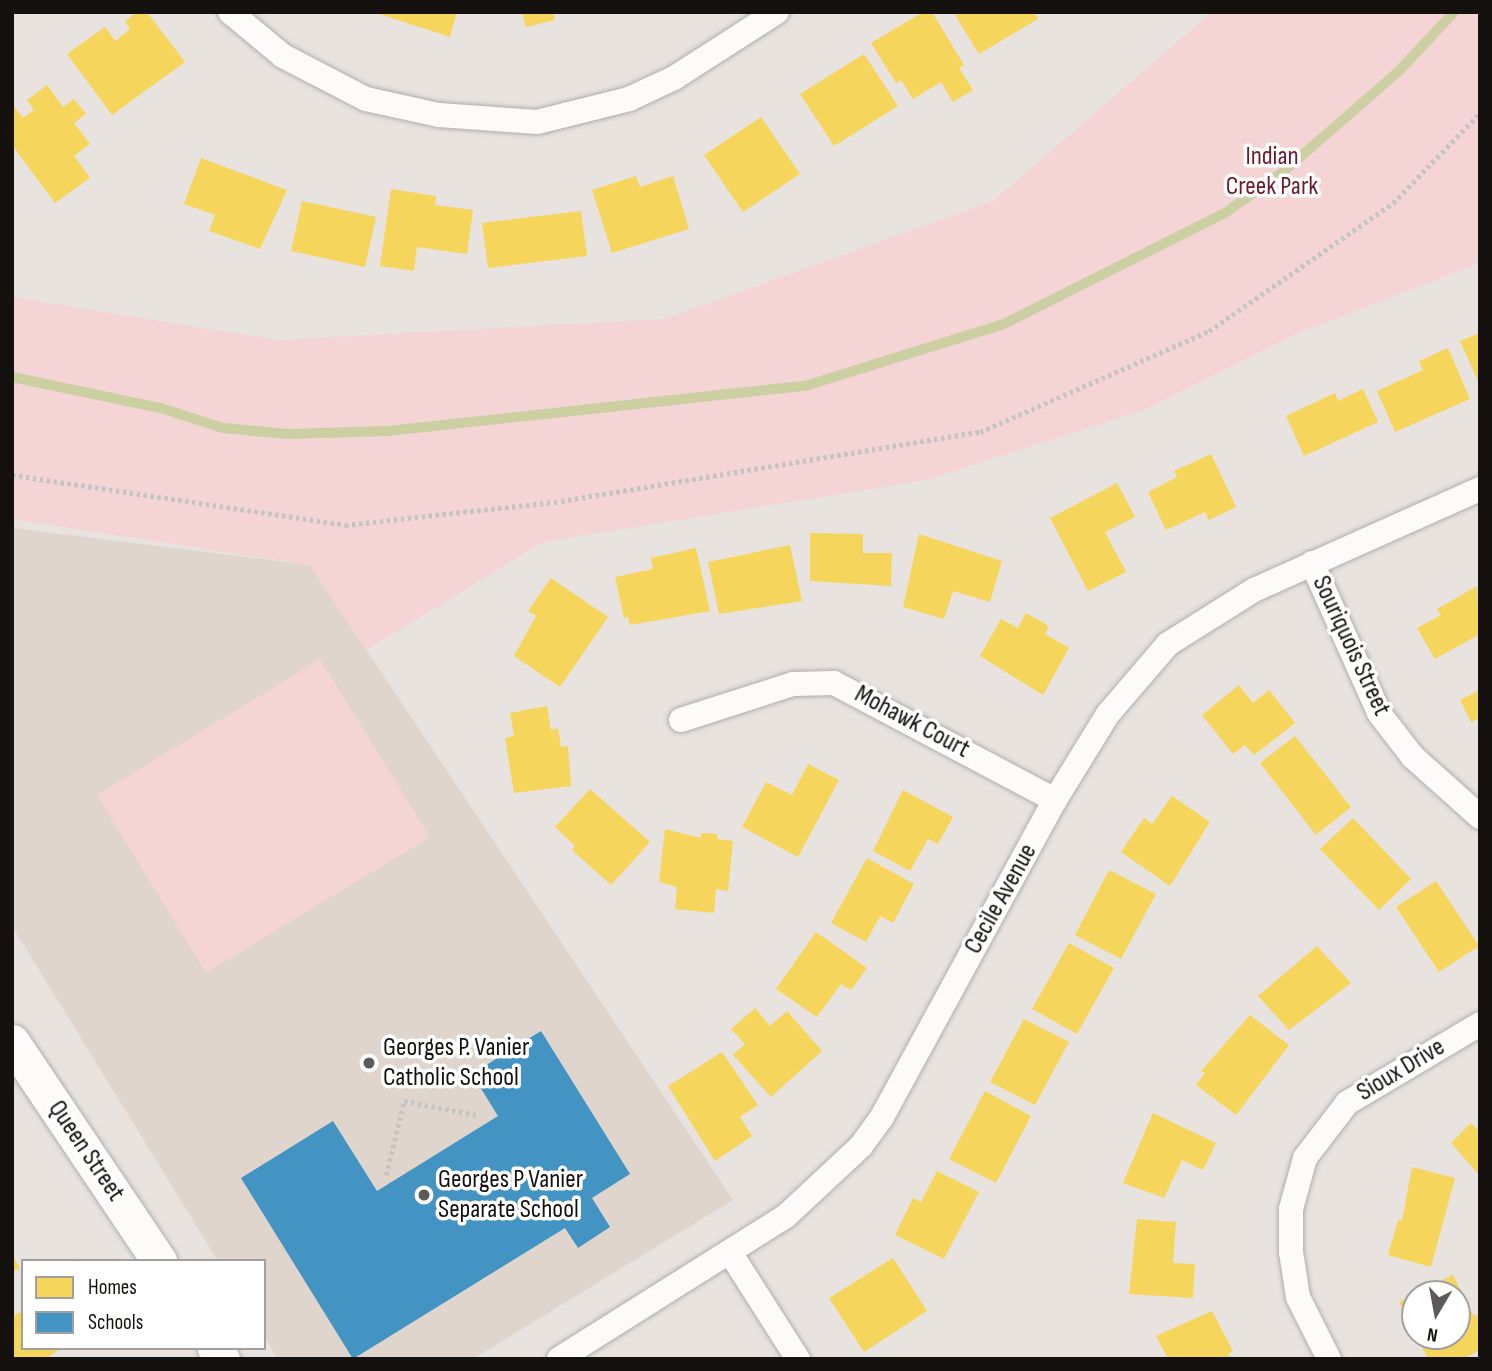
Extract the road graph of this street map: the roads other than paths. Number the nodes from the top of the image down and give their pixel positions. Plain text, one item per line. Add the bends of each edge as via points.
1 (230, 12) edge
2 (777, 12) edge
3 (1480, 489) edge
4 (1312, 563) junction
5 (681, 720) dead end
6 (1055, 800) junction
7 (1480, 817) edge
8 (1480, 1024) edge
9 (12, 1042) edge
10 (731, 1254) junction
11 (158, 1259) edge
12 (559, 1359) edge
13 (798, 1359) edge
14 (1329, 1359) edge

1 - 2 street via 284,56 366,99 439,115 537,122 579,115 640,94 674,78
3 - 4 street, Cecile Avenue
4 - 6 street, Cecile Avenue via 1254,590 1168,644 1108,714
4 - 7 street, Souriquois Street via 1379,713 1413,757
5 - 6 street, Mohawk Court via 793,684 834,682
6 - 10 street, Cecile Avenue via 882,1117 836,1174
8 - 14 street, Sioux Drive via 1347,1103 1306,1158 1291,1209 1291,1252 1298,1297
9 - 11 main road, Queen Street
10 - 12 street, Cecile Avenue
10 - 13 street

